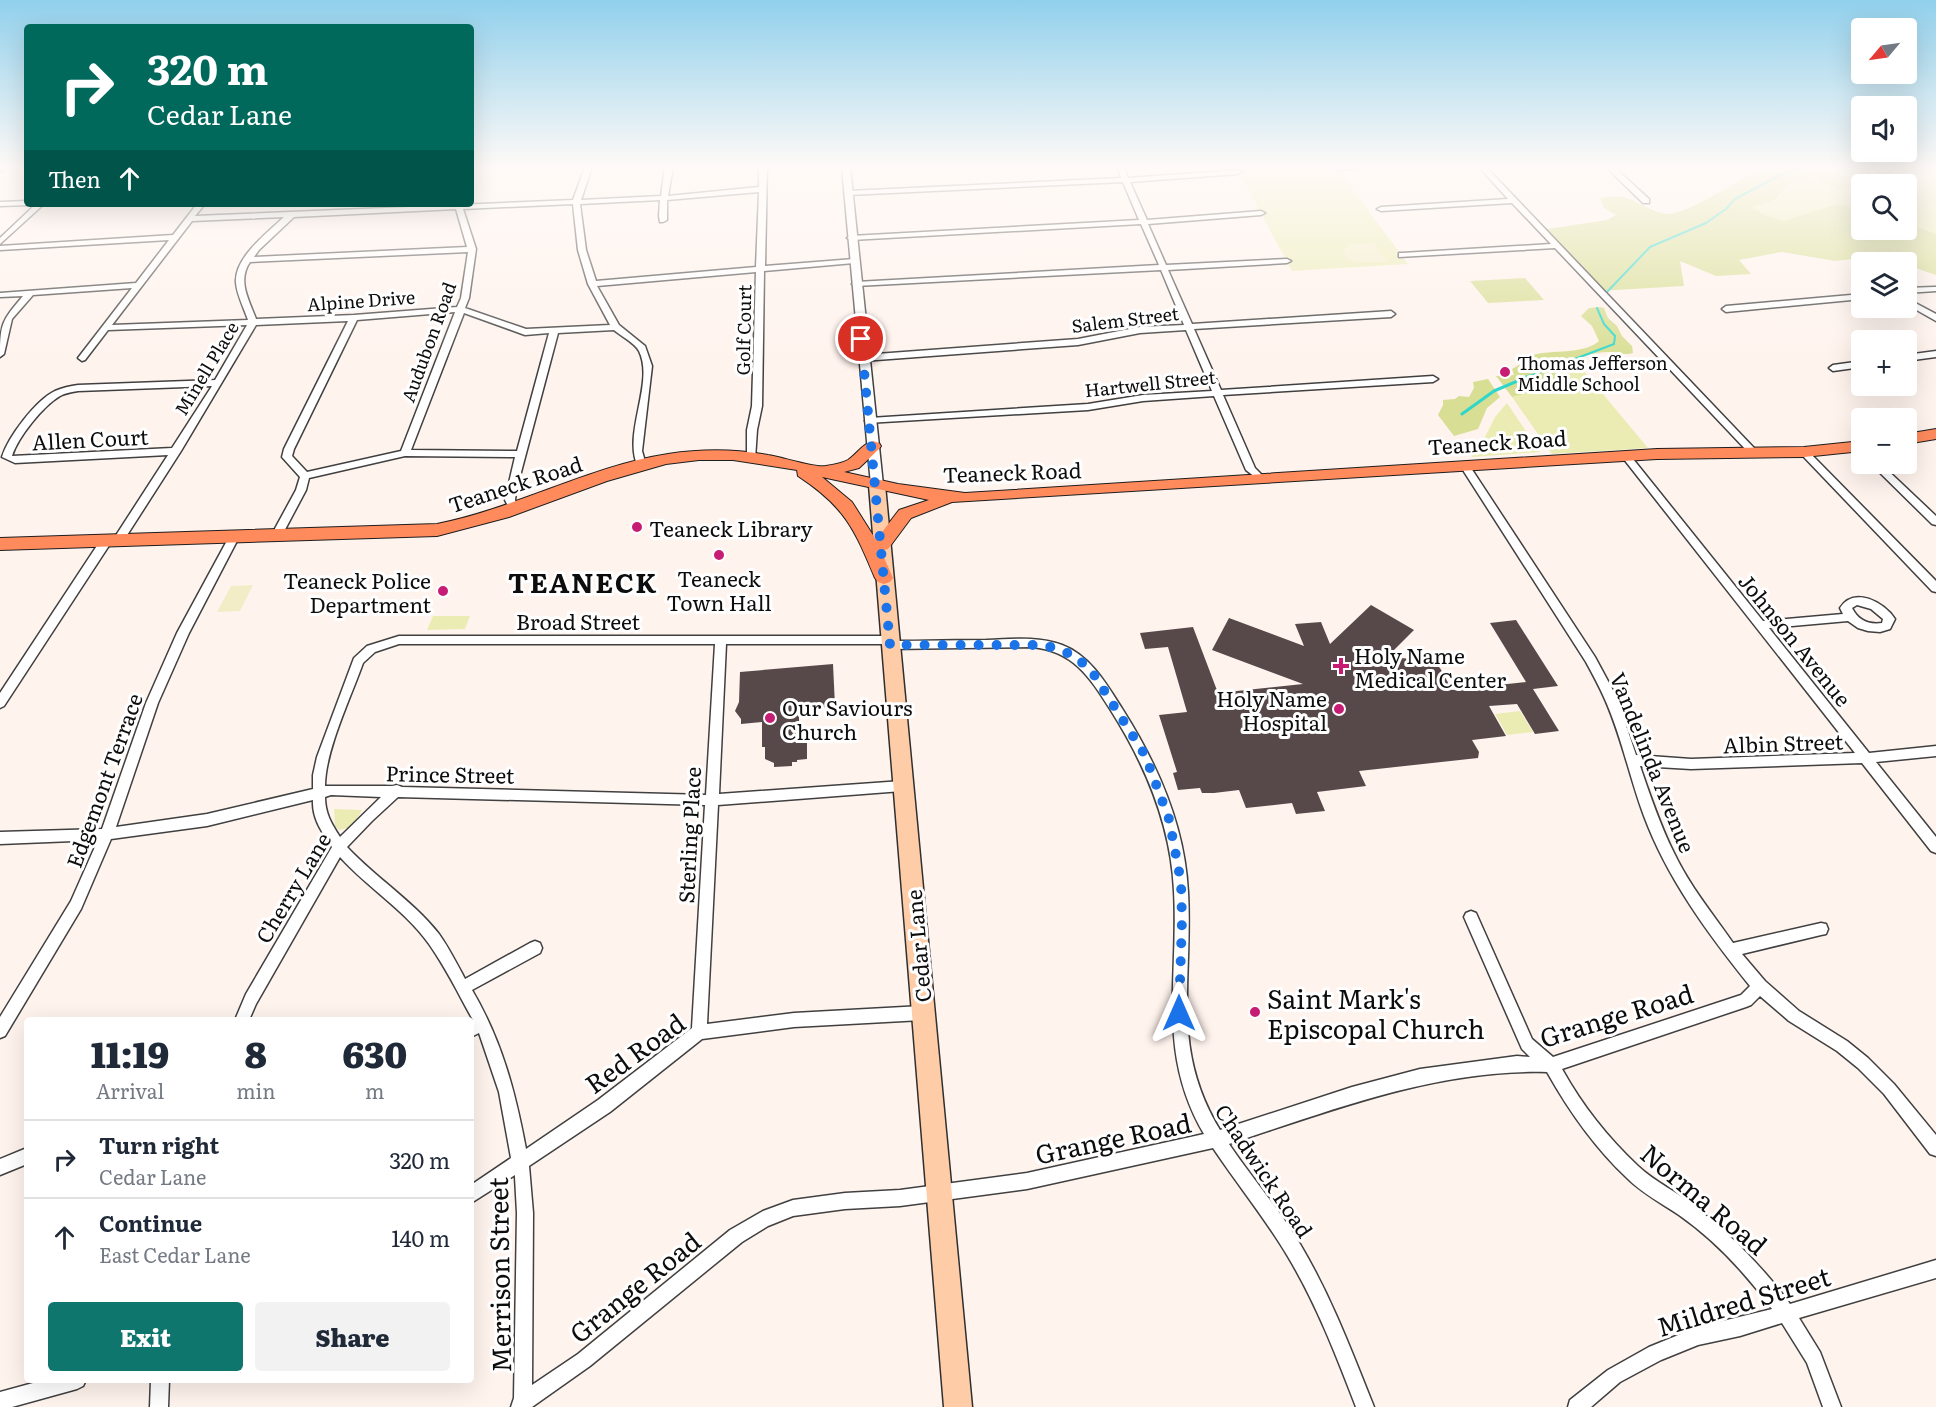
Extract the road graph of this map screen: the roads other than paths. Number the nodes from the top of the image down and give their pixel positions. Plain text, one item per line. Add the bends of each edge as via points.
1 (178, 233) edge
2 (273, 233) edge
3 (467, 233) edge
4 (580, 233) edge
5 (761, 233) edge
6 (852, 233) edge
7 (949, 233) edge
8 (1149, 233) edge
9 (1543, 233) edge
10 (175, 237) junction
11 (852, 238) junction
12 (1555, 246) junction
13 (0, 248) edge
14 (472, 249) junction
15 (1402, 255) dead end
16 (246, 260) junction
17 (854, 261) junction
18 (1287, 261) dead end
19 (1164, 269) junction
20 (760, 270) junction
21 (592, 284) junction
22 (856, 284) junction
23 (138, 285) junction
24 (1934, 289) dead end
25 (1917, 290) edge
26 (31, 292) junction
27 (0, 295) edge
28 (1851, 297) edge
29 (1917, 307) edge
30 (461, 309) junction
31 (1726, 309) dead end
32 (1391, 314) dead end
33 (354, 318) junction
34 (1936, 318) edge
35 (253, 322) junction
36 (616, 327) junction
37 (105, 328) junction
38 (1190, 328) junction
39 (554, 331) junction
40 (0, 354) edge
41 (1936, 354) edge
42 (1917, 357) edge
43 (82, 358) dead end
44 (863, 358) junction
45 (1851, 366) edge
46 (1833, 368) dead end
47 (1433, 378) dead end
48 (218, 383) junction
49 (1218, 392) junction
50 (870, 421) junction
51 (1936, 434) edge
52 (1917, 437) edge
53 (873, 446) junction
54 (1851, 448) edge
55 (176, 451) junction
56 (1752, 451) junction
57 (1804, 452) junction
58 (405, 453) junction
59 (520, 454) junction
60 (1626, 456) junction
61 (752, 457) junction
62 (641, 465) junction
63 (791, 465) junction
64 (1466, 467) junction
65 (824, 472) junction
66 (1886, 474) edge
67 (305, 476) junction
68 (1260, 478) junction
69 (877, 485) junction
70 (958, 498) junction
71 (515, 510) junction
72 (1936, 522) edge
73 (276, 536) junction
74 (234, 537) junction
75 (112, 540) junction
76 (0, 544) edge
77 (882, 545) junction
78 (884, 578) junction
79 (1936, 588) edge
80 (1850, 616) dead end
81 (1759, 625) junction
82 (721, 640) junction
83 (890, 643) junction
84 (373, 648) joint
85 (0, 703) edge
86 (1936, 751) edge
87 (1866, 758) junction
88 (1631, 760) junction
89 (902, 786) junction
90 (397, 790) junction
91 (319, 792) junction
92 (710, 800) junction
93 (107, 834) junction
94 (0, 838) edge
95 (1936, 847) edge
96 (339, 848) junction
97 (1471, 917) dead end
98 (1821, 929) dead end
99 (535, 948) dead end
100 (1730, 950) junction
101 (1760, 986) junction
102 (464, 987) junction
103 (922, 1013) junction
104 (243, 1017) edge
105 (477, 1026) edge
106 (0, 1031) edge
107 (699, 1032) junction
108 (1551, 1065) junction
109 (1215, 1140) junction
110 (1936, 1148) edge
111 (24, 1157) edge
112 (520, 1163) junction
113 (0, 1167) edge
114 (474, 1193) edge
115 (939, 1194) junction
116 (1936, 1269) edge
117 (1786, 1313) junction
118 (66, 1383) edge
119 (160, 1383) edge
120 (0, 1401) edge
121 (521, 1405) edge
122 (159, 1407) edge
123 (958, 1407) edge
124 (1365, 1407) edge
125 (1577, 1407) edge
126 (1832, 1407) edge

1 - 10 street
2 - 16 street
3 - 14 street, Audubon Road
4 - 21 street
5 - 20 street, Golf Court
6 - 11 street
7 - 11 street
8 - 19 street
9 - 12 street
10 - 13 street
10 - 23 street
11 - 17 street
12 - 15 street
12 - 56 street
14 - 16 street
14 - 30 street, Audubon Road
16 - 35 street, Minell Place via 239,279
17 - 20 street
17 - 22 street
18 - 19 street
19 - 22 street
19 - 38 street
20 - 21 street
20 - 61 street, Golf Court via 758,401
21 - 36 street
22 - 44 street
23 - 26 street
23 - 37 street
24 - 25 street
26 - 27 street
26 - 40 street via 9,319
28 - 31 street
29 - 34 street
30 - 33 street, Alpine Drive
30 - 39 street, Alpine Drive via 516,330
30 - 58 street, Audubon Road
32 - 38 street, Salem Street
33 - 35 street, Alpine Drive
33 - 67 street via 289,449 287,457
35 - 37 street, Alpine Drive
35 - 48 street, Minell Place
36 - 39 street, Alpine Drive
36 - 62 street via 642,348 648,366 637,451
37 - 43 street
38 - 44 street, Salem Street via 1140,330 1078,342
38 - 49 street
39 - 59 street
41 - 42 street
44 - 50 street
45 - 46 street
47 - 49 street, Hartwell Street
48 - 55 street, Minell Place
48 - 55 street, Allen Court via 63,391 50,398 11,446 7,457 15,460
49 - 50 street, Hartwell Street via 1088,407
49 - 68 street via 1251,470
50 - 53 street
51 - 52 main road
53 - 65 main road via 853,464
53 - 69 street
54 - 57 main road, Teaneck Road
55 - 75 street, Minell Place
56 - 57 main road, Teaneck Road
56 - 60 main road, Teaneck Road
57 - 79 street
58 - 59 street
58 - 67 street
59 - 71 street via 510,498
60 - 64 main road, Teaneck Road
60 - 81 street, Johnson Avenue
61 - 62 main road, Teaneck Road via 691,455
61 - 63 main road, Teaneck Road
62 - 71 main road, Teaneck Road
63 - 65 main road, Teaneck Road
63 - 78 main road via 833,492 852,510
64 - 68 main road, Teaneck Road
64 - 88 street, Vandelinda Avenue via 1591,660 1610,696
65 - 69 main road, Teaneck Road
66 - 72 street
67 - 73 street
68 - 70 main road, Teaneck Road
69 - 70 main road, Teaneck Road
69 - 77 main road, Cedar Lane
70 - 77 main road via 904,514
71 - 73 main road, Teaneck Road via 472,524 429,531
73 - 74 main road, Teaneck Road
74 - 75 main road, Teaneck Road
74 - 93 street, Edgemont Terrace via 183,633 152,703
75 - 76 main road, Teaneck Road
75 - 85 street, Minell Place
77 - 78 main road, Cedar Lane
78 - 83 main road, Cedar Lane
80 - 81 street
81 - 87 street, Johnson Avenue
82 - 83 street, Broad Street
82 - 84 street, Broad Street via 409,639
82 - 92 street, Sterling Place
83 - 89 main road, Cedar Lane
83 - 109 street, Chadwick Road via 1030,643 1059,649 1091,670 1134,735 1158,786 1177,853 1182,920 1178,998 1183,1055 1197,1106
84 - 91 street, Merrison Street via 358,661 327,747
86 - 87 street, Albin Street
87 - 88 street, Albin Street via 1692,764
87 - 95 street, Johnson Avenue
88 - 100 street, Vandelinda Avenue via 1670,859
89 - 92 street, Prince Street
89 - 103 main road, Cedar Lane
90 - 91 street, Prince Street
90 - 92 street, Prince Street
90 - 96 street, Cherry Lane
91 - 93 street, Prince Street via 207,820
91 - 96 street, Merrison Street via 319,810
92 - 107 street, Sterling Place
93 - 94 street, Prince Street
93 - 106 street, Edgemont Terrace via 76,905
96 - 102 street, Merrison Street via 434,939
96 - 104 street, Cherry Lane
97 - 108 street, Norma Road via 1527,1044
98 - 100 street
99 - 102 street
100 - 101 street, Vandelinda Avenue
101 - 108 street, Grange Road via 1746,1000
101 - 110 street, Vandelinda Avenue via 1794,1016 1863,1063
102 - 105 street, Merrison Street
103 - 107 street, Red Road via 794,1020
103 - 115 main road, Cedar Lane
105 - 112 street, Merrison Street via 507,1092
107 - 112 street, Red Road via 604,1106
108 - 109 street, Grange Road via 1517,1064 1420,1077
108 - 117 street, Norma Road via 1591,1127 1632,1172 1686,1210 1741,1258
109 - 115 street, Grange Road via 1027,1181
109 - 124 street, Chadwick Road via 1280,1228 1313,1283
111 - 113 street
112 - 114 street, Red Road
112 - 121 street, Merrison Street via 525,1213
115 - 121 street, Grange Road via 808,1205 763,1219
115 - 123 main road, Cedar Lane
116 - 117 street, Mildred Street
117 - 125 street, Mildred Street via 1698,1336 1654,1353 1614,1376
117 - 126 street, Norma Road via 1814,1358
118 - 120 street
119 - 122 street

